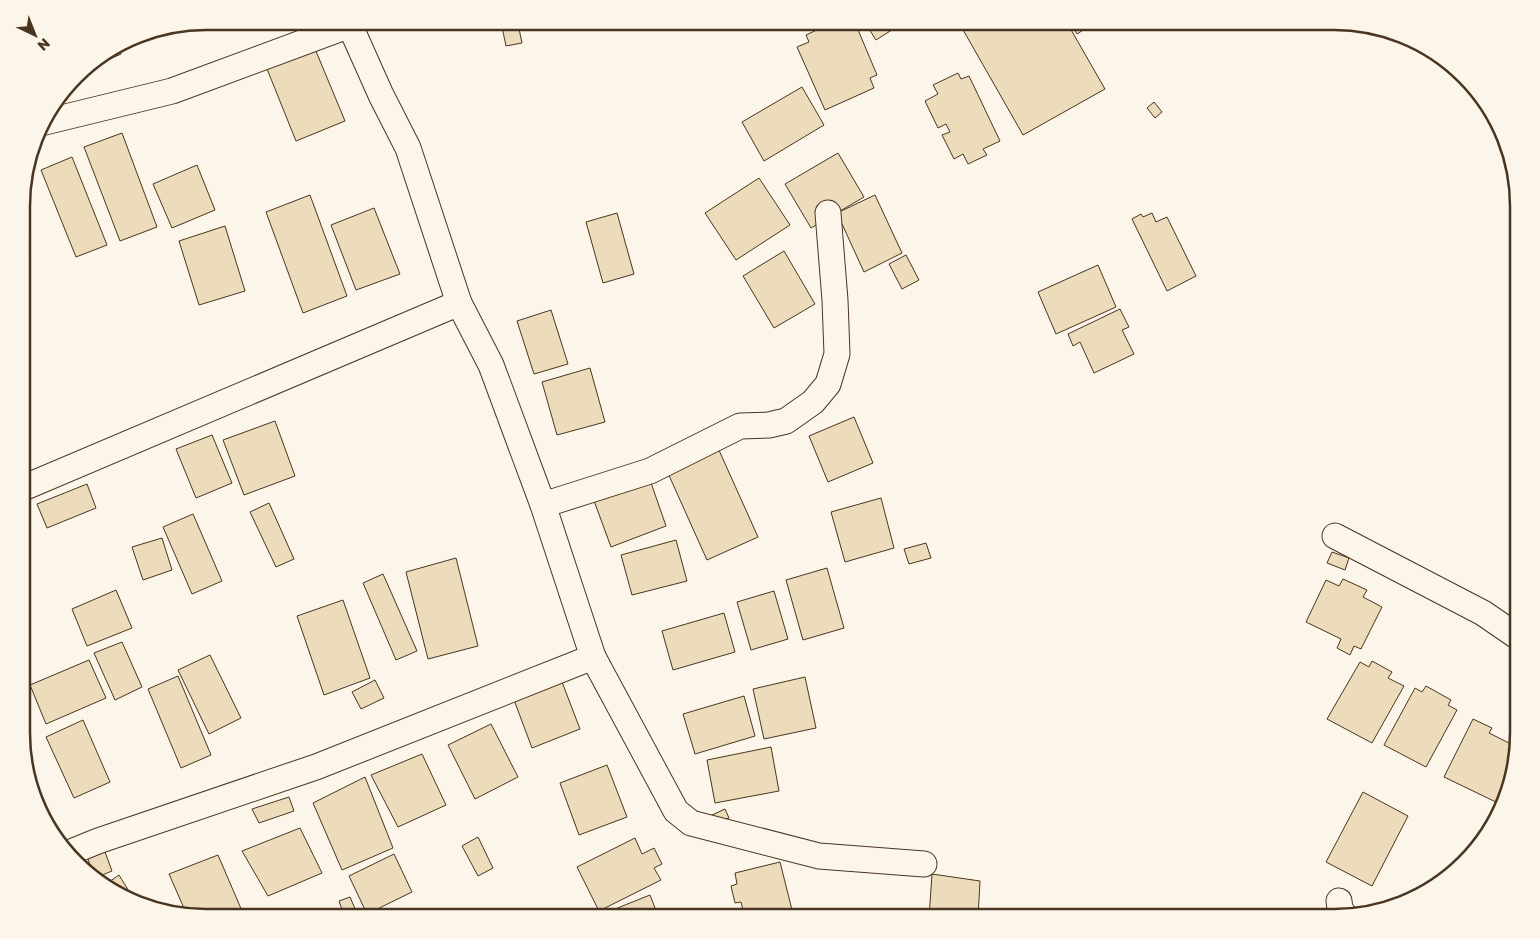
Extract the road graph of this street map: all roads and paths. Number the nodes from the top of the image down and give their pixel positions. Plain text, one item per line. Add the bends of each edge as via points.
1 (331, 30) edge
2 (352, 30) edge
3 (53, 120) edge
4 (828, 213) dead end
5 (459, 303) junction
6 (30, 485) edge
7 (543, 505) junction
8 (1335, 536) dead end
9 (1510, 632) edge
10 (593, 657) junction
11 (75, 850) edge
12 (924, 864) dead end

1 - 3 street via 172,91
2 - 5 street via 408,148
4 - 7 street via 837,354 828,384 813,402 786,421 740,426 650,471
5 - 6 street
5 - 7 street via 491,365
7 - 10 street
8 - 9 street via 1483,613
10 - 11 street via 316,767
10 - 12 street via 671,803 690,823 819,856

